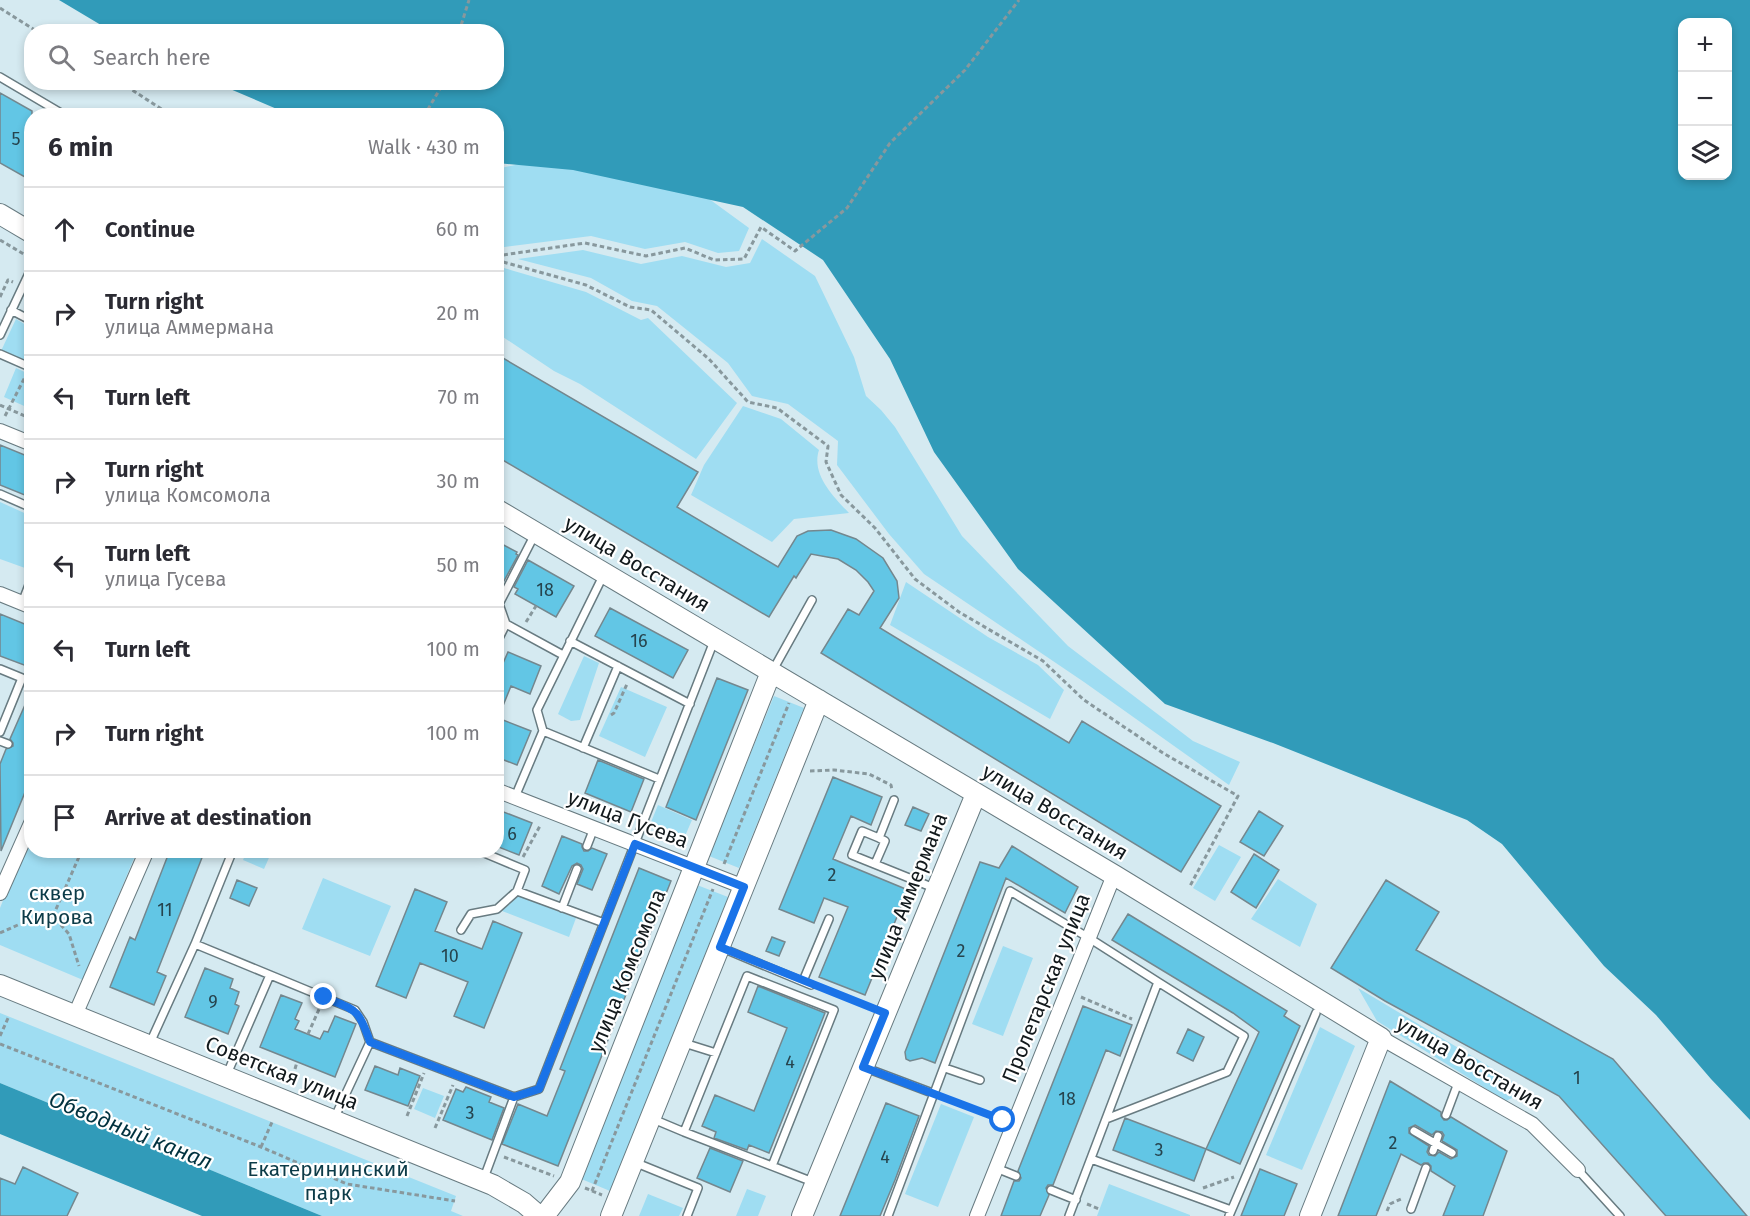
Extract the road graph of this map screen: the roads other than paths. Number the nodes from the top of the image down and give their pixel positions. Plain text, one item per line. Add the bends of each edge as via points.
1 (0, 77) edge
2 (52, 108) edge
3 (0, 214) edge
4 (24, 228) edge
5 (24, 283) edge
6 (11, 310) junction
7 (24, 317) edge
8 (0, 335) edge
9 (0, 354) edge
10 (24, 364) edge
11 (0, 431) edge
12 (24, 441) edge
13 (0, 494) edge
14 (24, 504) edge
15 (504, 514) edge
16 (536, 532) junction
17 (604, 573) junction
18 (504, 592) edge
19 (0, 594) edge
20 (812, 600) dead end
21 (24, 604) edge
22 (504, 619) edge
23 (506, 624) junction
24 (504, 628) edge
25 (715, 639) junction
26 (570, 641) junction
27 (563, 655) junction
28 (618, 666) junction
29 (0, 669) edge
30 (771, 672) junction
31 (819, 700) junction
32 (690, 704) junction
33 (543, 731) junction
34 (0, 732) edge
35 (0, 741) edge
36 (8, 744) dead end
37 (583, 748) junction
38 (659, 780) junction
39 (504, 793) edge
40 (976, 794) junction
41 (515, 797) junction
42 (894, 798) road end
43 (594, 828) junction
44 (24, 838) edge
45 (879, 838) junction
46 (635, 844) junction
47 (587, 846) dead end
48 (144, 858) edge
49 (230, 858) edge
50 (496, 858) edge
51 (875, 864) junction
52 (694, 868) junction
53 (577, 869) dead end
54 (1114, 875) junction
55 (744, 887) junction
56 (1, 888) edge
57 (936, 889) junction
58 (517, 891) junction
59 (562, 908) junction
60 (829, 919) dead end
61 (604, 924) junction
62 (461, 930) dead end
63 (1089, 938) junction
64 (195, 944) junction
65 (720, 947) junction
66 (270, 975) junction
67 (803, 981) junction
68 (1158, 982) junction
69 (0, 985) edge
70 (811, 985) road end
71 (1316, 1013) dead end
72 (75, 1015) junction
73 (1381, 1038) junction
74 (370, 1042) junction
75 (681, 1042) junction
76 (149, 1046) junction
77 (716, 1053) junction
78 (863, 1067) junction
79 (945, 1068) junction
80 (226, 1077) junction
81 (980, 1080) dead end
82 (1458, 1083) junction
83 (935, 1095) junction
84 (514, 1097) junction
85 (1446, 1115) dead end
86 (651, 1118) junction
87 (1106, 1119) junction
88 (334, 1120) junction
89 (1414, 1131) dead end
90 (684, 1132) junction
91 (1452, 1153) dead end
92 (1091, 1159) junction
93 (633, 1162) junction
94 (772, 1166) junction
95 (996, 1168) junction
96 (1426, 1168) dead end
97 (1578, 1170) joint
98 (1016, 1176) dead end
99 (483, 1181) junction
100 (816, 1183) junction
101 (1051, 1190) dead end
102 (1076, 1200) junction
103 (1411, 1209) dead end
104 (1230, 1213) edge
105 (539, 1216) edge
106 (544, 1216) edge
107 (611, 1216) edge
108 (687, 1216) edge
109 (802, 1216) edge
110 (888, 1216) edge
111 (977, 1216) edge
112 (1069, 1216) edge
113 (1310, 1216) edge
114 (1620, 1216) edge

1 - 2 lane
3 - 4 street
5 - 6 lane
6 - 7 lane
6 - 8 lane
9 - 10 lane
11 - 12 street
13 - 14 lane
15 - 16 street, улица Восстания
16 - 17 street, улица Восстания
16 - 18 lane
17 - 25 street, улица Восстания
17 - 26 lane
19 - 21 street
20 - 30 lane
22 - 23 lane
23 - 24 lane
23 - 27 lane
25 - 30 street, улица Восстания
25 - 32 lane
26 - 27 lane
26 - 28 lane
27 - 33 lane via 537,710
28 - 32 lane
28 - 37 lane
29 - 34 lane via 22,678
30 - 31 street, улица Восстания
30 - 52 street, улица Комсомола
31 - 40 street, улица Восстания
31 - 55 street
32 - 38 lane
33 - 37 lane
33 - 41 lane
35 - 36 lane
37 - 38 lane
38 - 46 lane
39 - 41 street, улица Гусева
40 - 54 street, улица Восстания
40 - 57 street, улица Аммермана
41 - 43 street, улица Гусева
42 - 45 lane
43 - 46 street, улица Гусева
43 - 47 lane
44 - 56 street
45 - 51 lane via 885,841
45 - 51 lane via 862,831 852,855
46 - 52 street, улица Гусева
46 - 61 lane
48 - 72 street
49 - 64 lane
50 - 58 lane via 525,870
51 - 57 lane
52 - 55 street, улица Гусева
52 - 106 street, улица Комсомола via 570,1182
53 - 59 lane
54 - 63 street, Пролетарская улица
54 - 73 street, улица Восстания
55 - 65 street
57 - 78 street, улица Аммермана
58 - 59 lane
58 - 62 lane via 497,909 471,914
59 - 61 lane
60 - 67 lane
61 - 84 lane via 539,1089
63 - 68 lane
63 - 79 lane via 1010,891
63 - 95 street, Пролетарская улица
64 - 66 lane
64 - 76 lane
65 - 67 lane
65 - 75 street
66 - 74 lane via 355,1010
66 - 80 lane
67 - 70 lane
68 - 87 lane
68 - 87 lane via 1244,1036 1227,1072
69 - 72 street, Советская улица
71 - 104 lane
72 - 76 street, Советская улица
73 - 82 street, улица Восстания
73 - 113 street
74 - 84 lane
74 - 88 lane
75 - 77 lane
75 - 86 street
76 - 80 street, Советская улица
77 - 90 lane
77 - 94 lane via 747,976 834,1010
78 - 83 lane
78 - 100 street, улица Аммермана
79 - 81 lane
79 - 83 lane
80 - 88 street, Советская улица
82 - 85 lane
82 - 97 street, улица Восстания via 1532,1124
83 - 110 lane
84 - 99 lane
86 - 90 lane
86 - 93 street
87 - 92 lane
88 - 99 street, Советская улица
89 - 91 lane
90 - 94 lane
92 - 102 lane
92 - 104 lane
93 - 107 street
93 - 108 lane via 698,1188
94 - 100 lane
95 - 98 lane
95 - 111 street, Пролетарская улица
96 - 103 lane
97 - 114 lane
99 - 105 street, Советская улица via 515,1197
100 - 109 street, улица Аммермана
101 - 102 lane
102 - 112 lane

